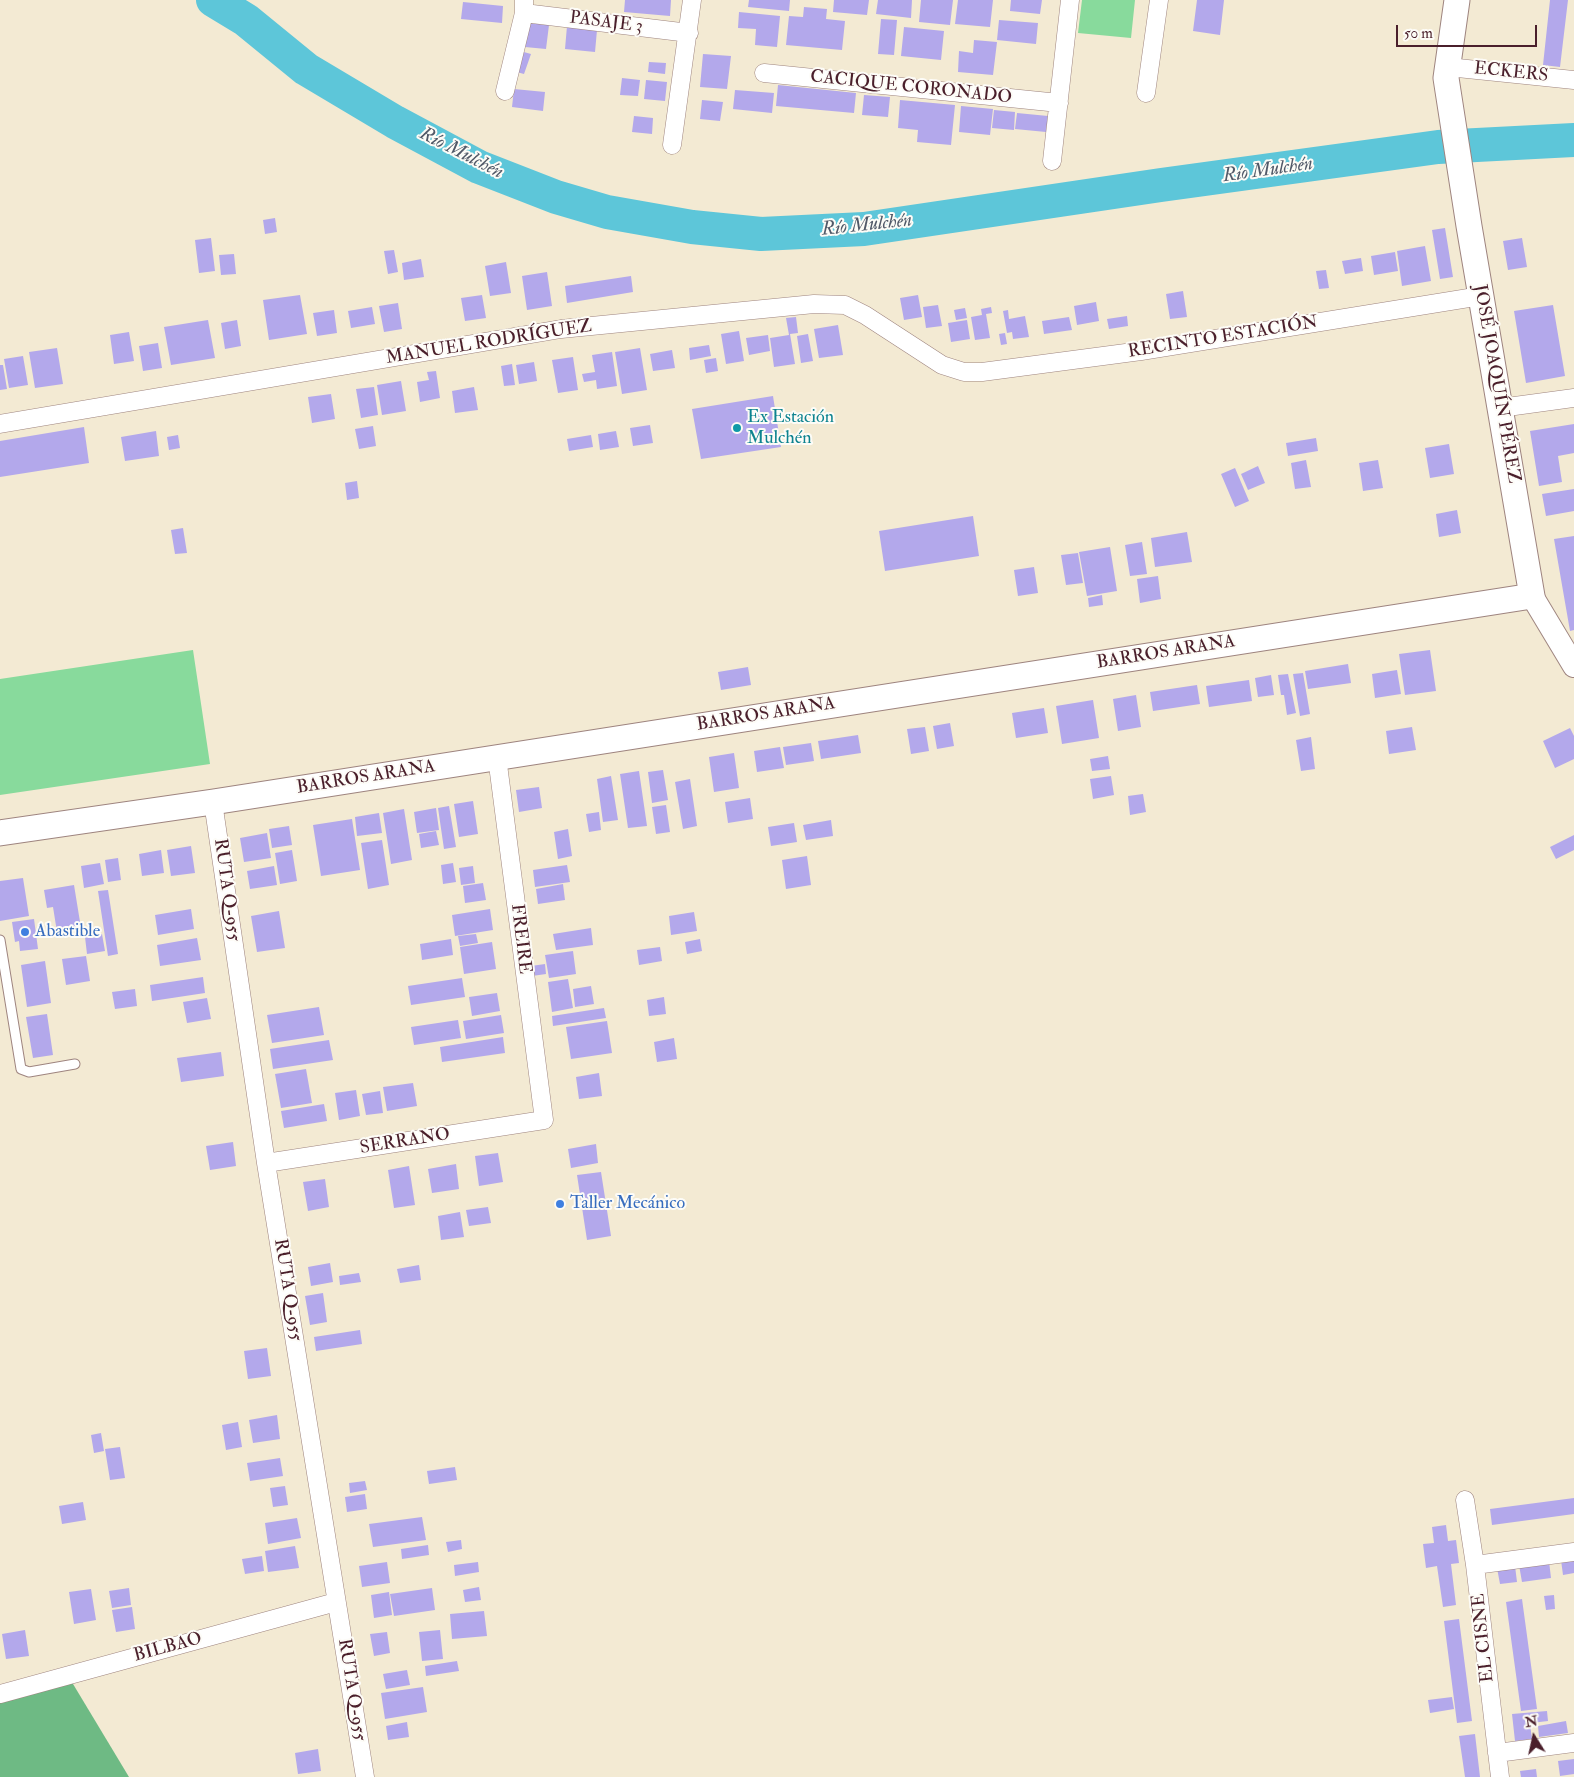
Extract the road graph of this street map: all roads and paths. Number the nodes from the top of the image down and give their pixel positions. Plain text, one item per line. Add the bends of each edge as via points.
1 (692, 0) edge
2 (1070, 0) edge
3 (1159, 0) edge
4 (1457, 0) edge
5 (524, 7) edge
6 (689, 33) junction
7 (764, 73) dead end
8 (1448, 79) junction
9 (1574, 80) edge
10 (504, 91) dead end
11 (1146, 94) dead end
12 (1058, 102) junction
13 (672, 145) dead end
14 (1052, 161) dead end
15 (1481, 296) junction
16 (964, 372) joint
17 (1574, 398) edge
18 (1500, 408) junction
19 (0, 424) edge
20 (1532, 596) junction
21 (1574, 666) edge
22 (497, 757) junction
23 (212, 802) junction
24 (0, 833) edge
25 (0, 940) edge
26 (75, 1064) dead end
27 (544, 1120) joint
28 (266, 1163) junction
29 (1465, 1500) dead end
30 (1574, 1552) edge
31 (1476, 1564) junction
32 (336, 1602) junction
33 (0, 1694) edge
34 (1574, 1743) edge
35 (1497, 1752) junction
36 (365, 1777) edge
37 (1500, 1777) edge

1 - 6 street
2 - 12 street
3 - 11 street
4 - 8 main road, JOSÉ JOAQUÍN PÉREZ
5 - 6 street, PASAJE 3
5 - 10 street
6 - 13 street
7 - 12 street, CACIQUE CORONADO
8 - 9 street, ECKERS
8 - 15 main road, JOSÉ JOAQUÍN PÉREZ
12 - 14 street
15 - 16 street, RECINTO ESTACIÓN via 1141,351
15 - 18 main road, JOSÉ JOAQUÍN PÉREZ
16 - 19 street, MANUEL RODRÍGUEZ via 942,365 845,305 814,304 561,329
17 - 18 street
18 - 20 main road, JOSÉ JOAQUÍN PÉREZ
20 - 21 street, JOSÉ JOAQUÍN PÉREZ
20 - 22 main road, BARROS ARANA
22 - 23 main road, BARROS ARANA
22 - 27 street, FREIRE
23 - 24 main road, BARROS ARANA
23 - 28 street, RUTA Q-955
25 - 26 lane via 21,1069 29,1072
27 - 28 street, SERRANO
28 - 32 street, RUTA Q-955
29 - 31 street, EL CISNE
30 - 31 street
31 - 35 street, EL CISNE
32 - 33 street, BILBAO
32 - 36 street, RUTA Q-955
34 - 35 street
35 - 37 street, EL CISNE

